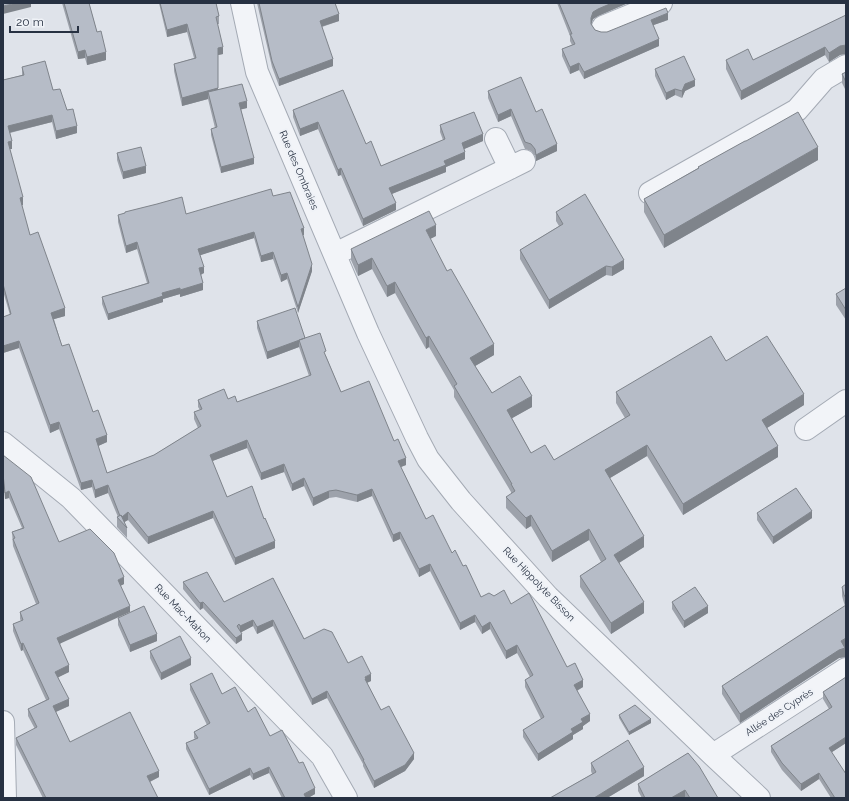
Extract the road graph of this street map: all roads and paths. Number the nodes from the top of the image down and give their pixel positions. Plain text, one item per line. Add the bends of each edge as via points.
1 (242, 3) edge
2 (661, 3) edge
3 (603, 28) dead end
4 (846, 66) edge
5 (496, 139) dead end
6 (650, 193) dead end
7 (335, 254) junction
8 (368, 333) joint
9 (846, 401) edge
10 (806, 429) dead end
11 (3, 443) edge
12 (846, 669) edge
13 (3, 722) edge
14 (713, 755) junction
15 (5, 798) edge
16 (346, 798) edge
17 (759, 798) edge

1 - 7 street, Rue des Ombraies via 257,72
2 - 3 street
4 - 6 street via 824,79 797,110
5 - 7 street via 517,165
7 - 8 street, Rue des Ombraies
8 - 14 street, Rue Hippolyte Bisson via 428,459 461,501 548,597
9 - 10 street
11 - 16 street, Rue Mac-Mahon via 71,498 322,756
12 - 14 street, Allée des Cyprès
13 - 15 street
14 - 17 street, Rue Hippolyte Bisson

